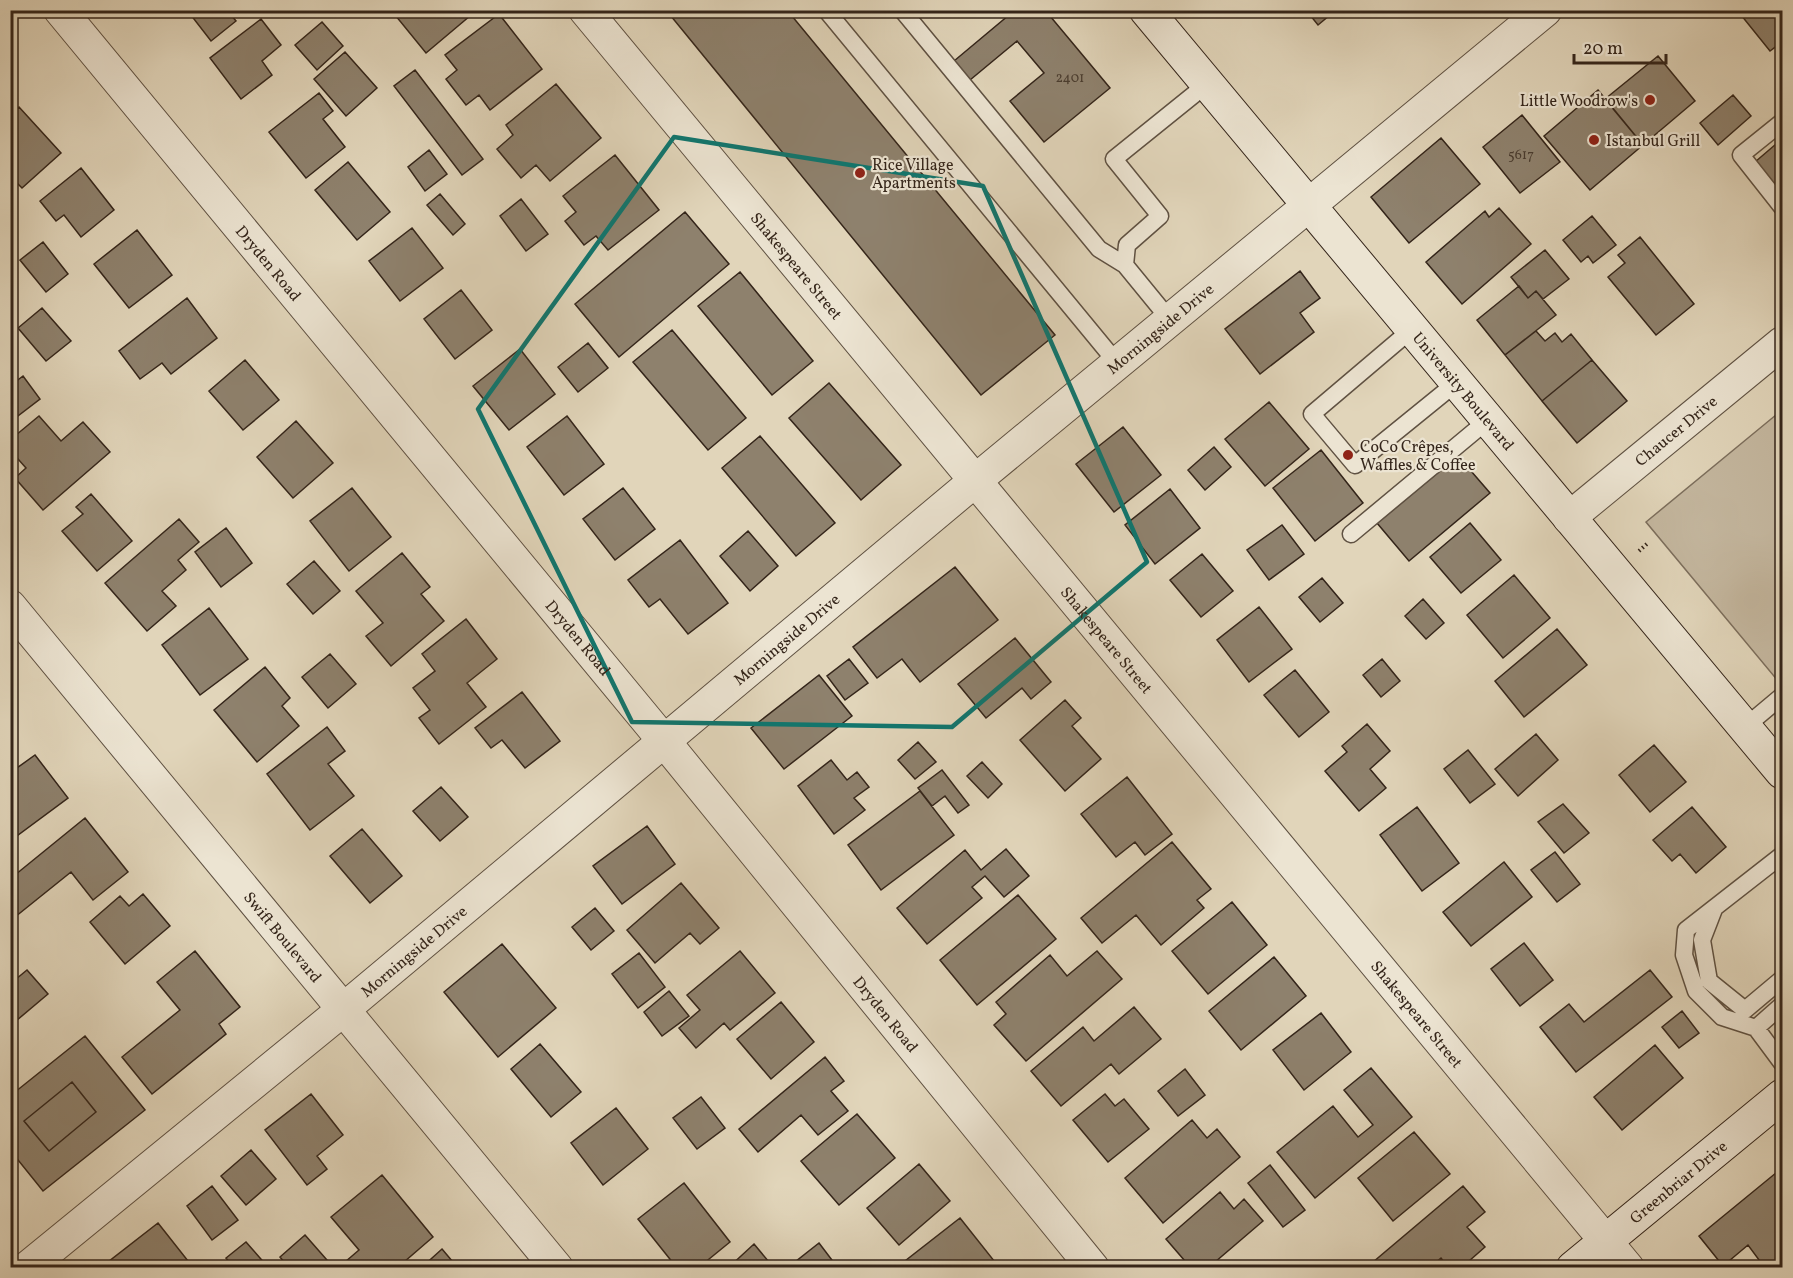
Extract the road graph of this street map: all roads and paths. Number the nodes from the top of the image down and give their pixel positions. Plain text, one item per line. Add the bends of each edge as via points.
1 (60, 10) edge
2 (585, 10) edge
3 (826, 10) edge
4 (902, 10) edge
5 (1146, 10) edge
6 (1545, 10) edge
7 (1207, 84) junction
8 (1782, 122) edge
9 (1308, 206) junction
10 (1782, 207) edge
11 (1125, 265) junction
12 (1170, 320) junction
13 (1412, 330) junction
14 (1782, 343) edge
15 (1117, 363) junction
16 (1456, 383) junction
17 (1488, 420) junction
18 (976, 480) junction
19 (1569, 518) junction
20 (1351, 534) dead end
21 (10, 606) edge
22 (1782, 696) edge
23 (1745, 727) junction
24 (664, 741) junction
25 (1782, 772) edge
26 (1781, 859) edge
27 (1714, 908) junction
28 (1782, 979) edge
29 (1782, 1005) edge
30 (344, 1009) junction
31 (1756, 1028) junction
32 (1782, 1063) edge
33 (1782, 1096) edge
34 (1605, 1241) junction
35 (10, 1261) edge
36 (16, 1268) edge
37 (27, 1268) edge
38 (557, 1268) edge
39 (1093, 1268) edge
40 (1573, 1268) edge
41 (1628, 1268) edge

1 - 24 street, Dryden Road
2 - 18 street, Shakespeare Street
3 - 15 lane
4 - 11 lane via 1099,249
5 - 7 main road, University Boulevard
6 - 9 main road, Morningside Drive
7 - 9 main road, University Boulevard
7 - 11 lane via 1114,159 1160,216 1127,244
8 - 10 lane via 1741,155
9 - 12 street, Morningside Drive
9 - 13 main road, University Boulevard
11 - 12 lane
12 - 15 street, Morningside Drive
13 - 16 main road, University Boulevard
13 - 16 lane via 1312,414 1355,465
14 - 19 street, Chaucer Drive
15 - 18 street, Morningside Drive
16 - 17 main road, University Boulevard
17 - 19 main road, University Boulevard
17 - 20 lane
18 - 24 street, Morningside Drive
18 - 34 street, Shakespeare Street
19 - 23 main road, University Boulevard
21 - 30 street, Swift Boulevard
22 - 23 lane
23 - 25 main road, University Boulevard
24 - 30 street, Morningside Drive
24 - 39 street, Dryden Road
26 - 27 lane
27 - 28 lane via 1702,940 1709,981 1745,1010
27 - 31 lane via 1686,930 1684,955 1691,979 1696,991 1722,1017
29 - 31 lane
30 - 37 street, Morningside Drive
30 - 38 street, Swift Boulevard
31 - 32 lane
33 - 34 main road, Greenbriar Drive
34 - 40 main road, Greenbriar Drive
34 - 41 street, Shakespeare Street
35 - 36 street

